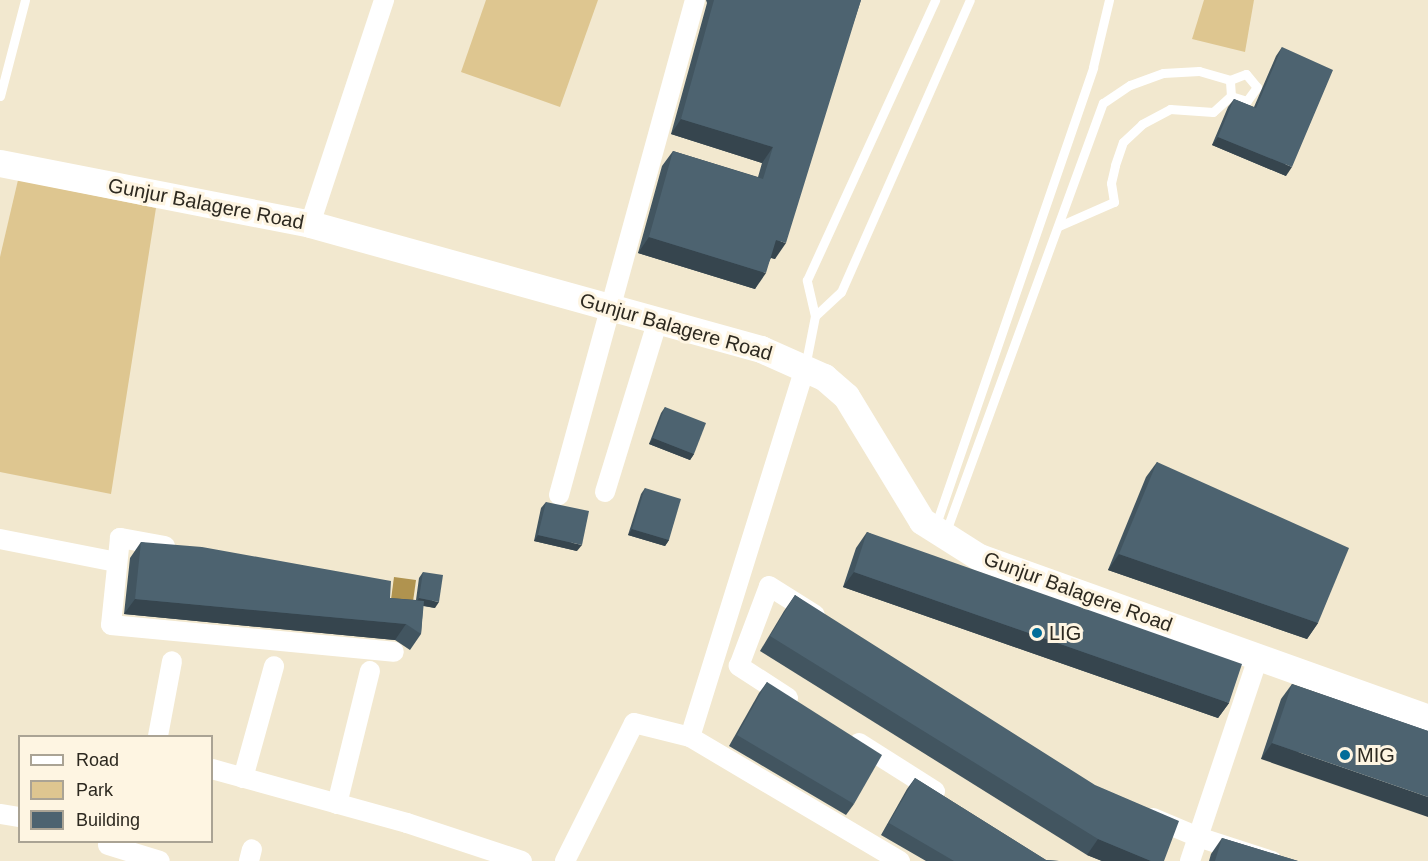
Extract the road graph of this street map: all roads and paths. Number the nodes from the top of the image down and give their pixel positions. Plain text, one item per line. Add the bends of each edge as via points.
1 (25, 0) edge
2 (384, 0) edge
3 (695, 0) edge
4 (935, 0) edge
5 (970, 0) edge
6 (1109, 0) edge
7 (1230, 80) junction
8 (0, 96) edge
9 (1231, 96) junction
10 (0, 163) edge
11 (310, 224) junction
12 (1059, 226) junction
13 (612, 307) junction
14 (815, 316) junction
15 (658, 320) junction
16 (805, 368) junction
17 (605, 492) dead end
18 (559, 495) dead end
19 (940, 532) junction
20 (0, 539) edge
21 (188, 550) edge
22 (116, 562) junction
23 (830, 625) edge
24 (394, 652) dead end
25 (1258, 658) junction
26 (172, 661) dead end
27 (274, 666) dead end
28 (370, 671) dead end
29 (808, 710) edge
30 (1428, 718) edge
31 (158, 735) edge
32 (847, 735) edge
33 (690, 737) junction
34 (213, 769) edge
35 (243, 778) junction
36 (337, 804) junction
37 (956, 804) edge
38 (1133, 810) edge
39 (0, 814) edge
40 (18, 817) edge
41 (1198, 837) junction
42 (108, 845) dead end
43 (160, 861) edge
44 (522, 861) edge
45 (565, 861) edge
46 (900, 861) edge
47 (1190, 861) edge
48 (1272, 861) edge

1 - 8 lane
2 - 11 street
3 - 13 street
4 - 14 lane via 807,280
5 - 14 lane via 841,292
6 - 19 lane via 1093,67
7 - 9 lane
7 - 9 lane via 1246,74 1257,87 1247,101
7 - 12 lane via 1199,71 1163,73 1130,85 1103,103
9 - 12 lane via 1213,112 1170,109 1142,124 1124,142 1115,165 1111,183 1114,202
10 - 11 street, Gunjur Balagere Road
11 - 13 street, Gunjur Balagere Road
12 - 19 lane
13 - 15 street, Gunjur Balagere Road
13 - 18 street
14 - 16 lane
15 - 16 street, Gunjur Balagere Road via 761,349
15 - 17 street
16 - 19 street, Gunjur Balagere Road via 824,377 846,396 922,521
16 - 33 street
19 - 25 street, Gunjur Balagere Road via 979,557
20 - 22 street
21 - 22 street via 120,538
22 - 24 street via 111,625
23 - 29 street via 769,586 739,666
25 - 30 street, Gunjur Balagere Road
25 - 41 street
26 - 31 street
27 - 35 street
28 - 36 street
32 - 37 street
33 - 45 street via 634,723
33 - 46 street
34 - 35 street
35 - 36 street
36 - 44 street
38 - 41 street
39 - 40 street
41 - 47 street
41 - 48 street
42 - 43 street

